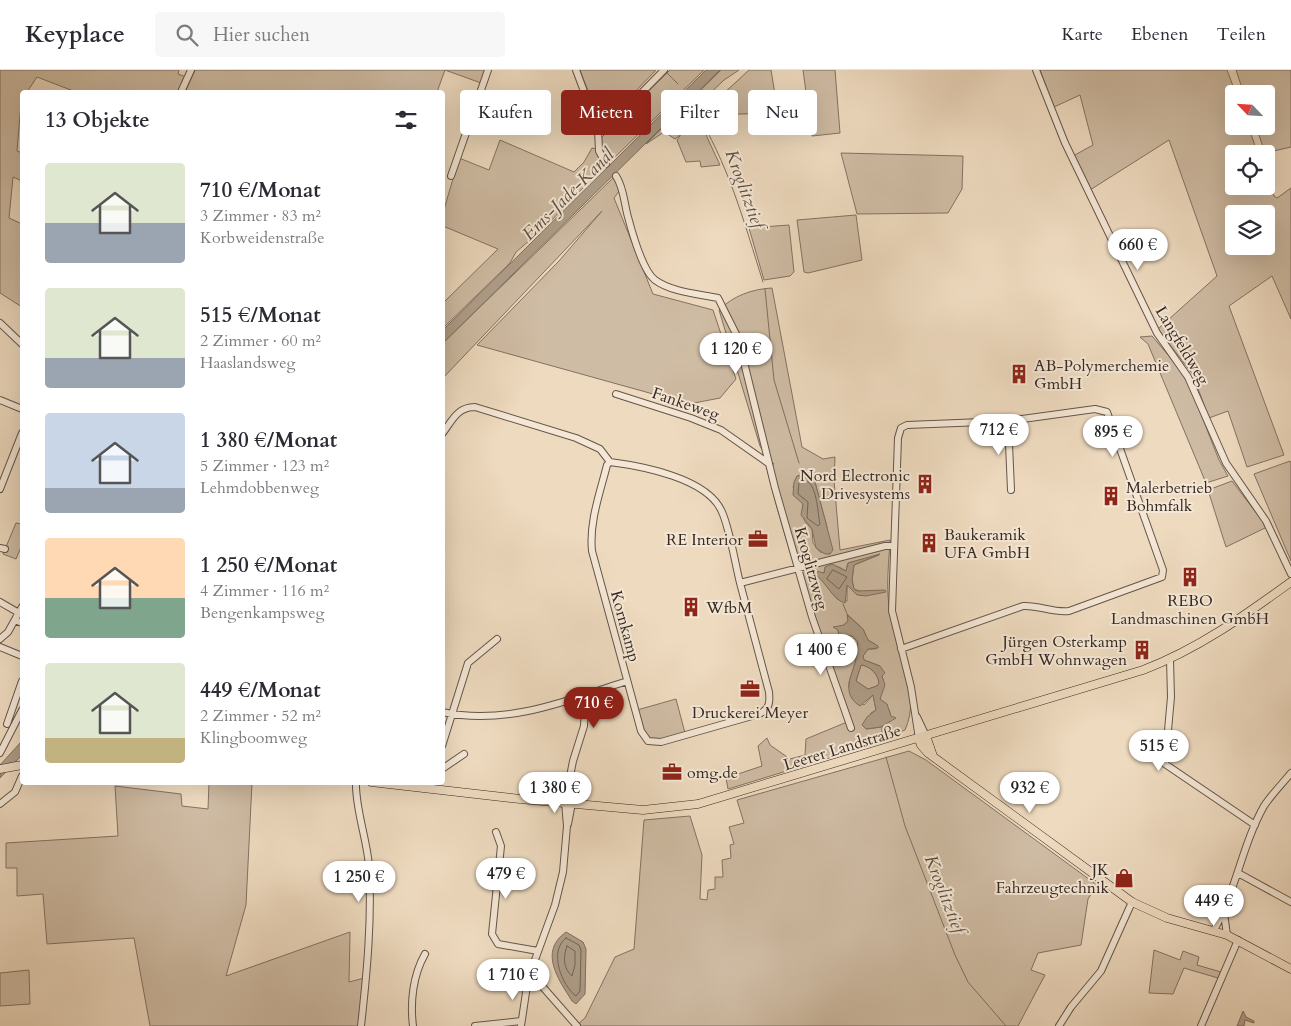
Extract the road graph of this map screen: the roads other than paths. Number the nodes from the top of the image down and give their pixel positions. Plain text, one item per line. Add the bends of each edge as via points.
1 (191, 70) edge
2 (488, 70) edge
3 (576, 70) edge
4 (664, 70) edge
5 (1036, 70) edge
6 (182, 90) edge
7 (583, 90) edge
8 (644, 90) edge
9 (598, 135) edge
10 (606, 164) dead end
11 (451, 176) dead end
12 (616, 176) dead end
13 (1, 325) edge
14 (20, 338) edge
15 (616, 394) dead end
16 (0, 400) edge
17 (20, 408) edge
18 (1008, 421) junction
19 (445, 430) edge
20 (20, 438) edge
21 (610, 462) junction
22 (768, 463) junction
23 (0, 488) edge
24 (1011, 490) dead end
25 (894, 546) junction
26 (798, 568) junction
27 (1291, 574) edge
28 (1291, 582) edge
29 (740, 583) junction
30 (0, 602) edge
31 (20, 610) edge
32 (20, 612) edge
33 (15, 620) junction
34 (20, 622) edge
35 (0, 638) edge
36 (496, 639) dead end
37 (0, 647) edge
38 (901, 649) junction
39 (20, 655) edge
40 (1170, 660) junction
41 (627, 681) junction
42 (20, 687) edge
43 (582, 696) junction
44 (445, 713) edge
45 (20, 714) edge
46 (452, 714) junction
47 (7, 724) dead end
48 (851, 728) dead end
49 (445, 736) edge
50 (923, 737) junction
51 (0, 753) edge
52 (464, 754) dead end
53 (20, 765) edge
54 (445, 767) edge
55 (0, 769) edge
56 (1291, 773) edge
57 (20, 781) edge
58 (357, 785) edge
59 (401, 785) edge
60 (569, 802) junction
61 (0, 804) edge
62 (1255, 825) junction
63 (496, 832) dead end
64 (1238, 873) junction
65 (1132, 902) junction
66 (1291, 902) edge
67 (1224, 914) junction
68 (1214, 930) junction
69 (1227, 935) junction
70 (1238, 940) junction
71 (538, 952) junction
72 (425, 954) dead end
73 (1291, 968) edge
74 (528, 979) junction
75 (520, 1024) edge
76 (361, 1026) edge
77 (413, 1026) edge
78 (475, 1026) edge
79 (577, 1026) edge
80 (1059, 1026) edge
81 (1201, 1026) edge

1 - 6 street
2 - 11 street
3 - 7 street
4 - 8 street
5 - 27 street, Langfeldweg via 1068,152 1156,332 1188,377 1226,463 1270,528
9 - 10 street via 599,151
12 - 22 street, Kroglitzweg via 638,247 656,282 718,298 738,338
13 - 14 street
15 - 22 street, Fankeweg via 721,430
16 - 17 street
18 - 24 street
18 - 25 street via 907,425 901,428
18 - 38 street via 1095,409 1107,412 1162,577 1069,611 1054,612 1023,606
19 - 21 street via 458,411 475,407 576,438 600,449
20 - 23 street
21 - 29 street, Kornkamp via 667,473 713,499 722,512
21 - 41 street, Kornkamp via 594,517 591,542
22 - 26 street, Kroglitzweg
25 - 26 street
25 - 38 street via 892,611
26 - 29 street
26 - 48 street, Kroglitzweg
28 - 40 main road, Leerer Landstraße via 1211,638
29 - 41 street, Kornkamp via 768,692 770,703 765,712 652,743 643,735
30 - 31 street
32 - 33 street
33 - 34 street
33 - 35 street
36 - 46 street via 468,663
37 - 39 street
38 - 50 street
40 - 50 main road, Leerer Landstraße
40 - 62 street via 1172,680 1165,764
41 - 43 street
42 - 47 street
43 - 46 street via 510,715
43 - 60 street via 584,726 570,781
44 - 46 street
45 - 51 street
46 - 49 street
50 - 60 main road, Leerer Landstraße via 687,806 643,810
50 - 65 main road via 924,749 934,757
52 - 54 street
53 - 55 main road
56 - 62 street via 1269,798
57 - 61 street via 15,792
58 - 76 street via 367,844 370,920
59 - 60 main road, Leerer Landstraße
60 - 71 street via 560,890
62 - 64 street
63 - 71 street via 501,846 494,940 505,946
64 - 66 street
64 - 67 street
65 - 68 main road via 1168,918
65 - 80 street via 1101,971
67 - 68 street
67 - 69 street
68 - 69 main road
69 - 70 main road
70 - 73 main road
70 - 81 street
71 - 74 street
72 - 77 street via 417,968
74 - 75 street
74 - 79 street via 541,985
75 - 78 street

